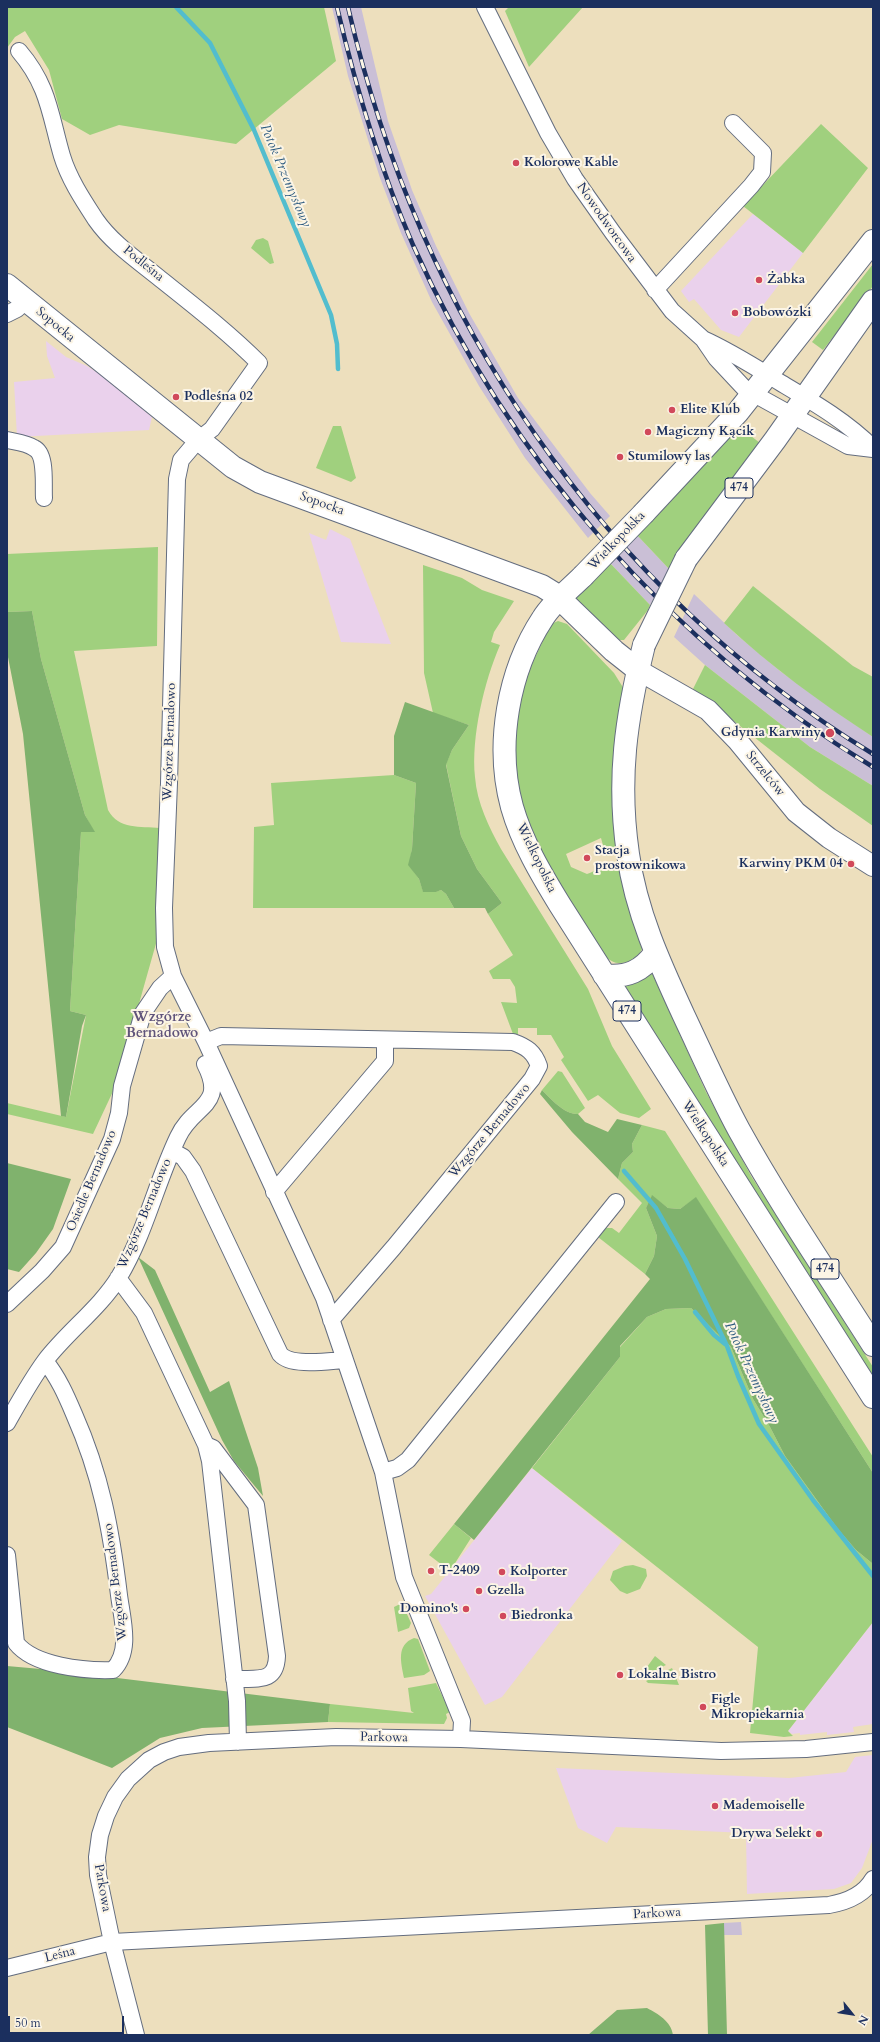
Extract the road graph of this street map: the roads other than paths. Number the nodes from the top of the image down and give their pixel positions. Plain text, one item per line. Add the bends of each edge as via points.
1 (485, 7) edge
2 (19, 51) dead end
3 (733, 123) dead end
4 (873, 240) edge
5 (7, 285) edge
6 (655, 290) junction
7 (26, 300) junction
8 (873, 301) edge
9 (7, 314) edge
10 (703, 339) junction
11 (769, 375) junction
12 (754, 394) junction
13 (805, 398) junction
14 (792, 416) junction
15 (7, 440) edge
16 (198, 440) junction
17 (873, 448) edge
18 (44, 498) dead end
19 (560, 598) junction
20 (638, 670) junction
21 (873, 866) edge
22 (655, 953) junction
23 (604, 975) junction
24 (173, 976) junction
25 (385, 1041) junction
26 (206, 1042) junction
27 (172, 1151) junction
28 (274, 1192) junction
29 (616, 1202) dead end
30 (118, 1278) junction
31 (7, 1304) edge
32 (331, 1320) junction
33 (873, 1345) edge
34 (344, 1360) junction
35 (45, 1361) junction
36 (873, 1397) edge
37 (7, 1423) edge
38 (206, 1445) junction
39 (383, 1472) junction
40 (7, 1555) edge
41 (234, 1679) junction
42 (461, 1739) junction
43 (238, 1742) junction
44 (873, 1742) edge
45 (873, 1879) edge
46 (112, 1942) junction
47 (7, 1968) edge
48 (136, 2035) edge

1 - 6 street, Nowodworcowa via 548,133 575,179
2 - 16 street, Podleśna via 34,69 45,92 62,156 71,178 97,222 127,252 232,335 259,363 212,429
3 - 6 street via 763,153 762,172
4 - 11 main road, Wielkopolska / 474
5 - 7 main road, Sopocka
6 - 10 street, Nowodworcowa via 672,311
7 - 9 street, Sopocka
7 - 16 main road, Sopocka
8 - 13 main road, 474
10 - 11 street, Nowodworcowa via 724,348
10 - 12 street, Nowodworcowa via 745,389
11 - 12 main road, Wielkopolska / 474
11 - 13 street, Nowodworcowa
12 - 14 street, Nowodworcowa
12 - 19 main road, Wielkopolska / 474, bridge via 696,459
13 - 14 main road, 474
13 - 17 street, Nowodworcowa via 857,432
14 - 17 street, Nowodworcowa via 848,446
14 - 20 main road, 474, bridge via 686,559 644,646
15 - 18 street via 39,451 42,458
16 - 19 main road, Sopocka via 233,468 260,482 542,586
16 - 24 street, Wzgórze Bernadowo via 181,460 177,479 164,908 165,947
19 - 20 main road, Sopocka via 614,651
19 - 23 main road, Wielkopolska / 474 via 544,616 523,655 506,728 506,768 512,806 535,863
20 - 21 street, Strzelców via 708,710 737,740 796,812 829,838
20 - 22 main road, 474 via 624,746 624,820 628,855 638,900
22 - 23 main road via 640,970 616,977
22 - 33 main road, 474 via 739,1130
23 - 36 main road, Wielkopolska / 474
24 - 26 street, Wzgórze Bernadowo
24 - 31 street, Osiedle Bernadowo via 160,988 143,1013 122,1086 119,1113 112,1139 63,1246 42,1271
25 - 26 street, Wzgórze Bernadowo via 221,1036
25 - 28 street via 385,1060
25 - 32 street, Wzgórze Bernadowo via 513,1042 526,1047 535,1055 539,1066 532,1079
26 - 27 street, Wzgórze Bernadowo via 202,1050 203,1059 212,1078 213,1089 204,1107 182,1128
26 - 28 street, Wzgórze Bernadowo
27 - 30 street, Wzgórze Bernadowo via 135,1245
27 - 34 street, Wzgórze Bernadowo via 183,1157 193,1171 280,1354 295,1362
28 - 32 street, Wzgórze Bernadowo via 324,1298
29 - 39 street via 408,1460 398,1468
30 - 35 street, Wzgórze Bernadowo
30 - 38 street, Wzgórze Bernadowo via 144,1313
32 - 34 street, Wzgórze Bernadowo
34 - 39 street, Wzgórze Bernadowo
35 - 37 street, Wzgórze Bernadowo
35 - 40 street, Wzgórze Bernadowo via 57,1376 85,1439 102,1490 123,1626 124,1649 118,1665 112,1670 100,1670 48,1663 22,1652 16,1643
38 - 41 street, Wzgórze Bernadowo via 210,1461
38 - 41 street, Wzgórze Bernadowo via 213,1448 256,1505 277,1656 277,1665 272,1675
39 - 42 street, Wzgórze Bernadowo via 404,1577 462,1721
41 - 43 street, Wzgórze Bernadowo
42 - 43 street, Parkowa via 336,1737
42 - 44 street, Parkowa via 721,1751 806,1749
43 - 46 street, Parkowa via 179,1747 164,1752 128,1779 115,1797 104,1822 97,1857 98,1875
45 - 46 street, Parkowa via 857,1896 844,1903 829,1905
46 - 47 street, Leśna
46 - 48 street

